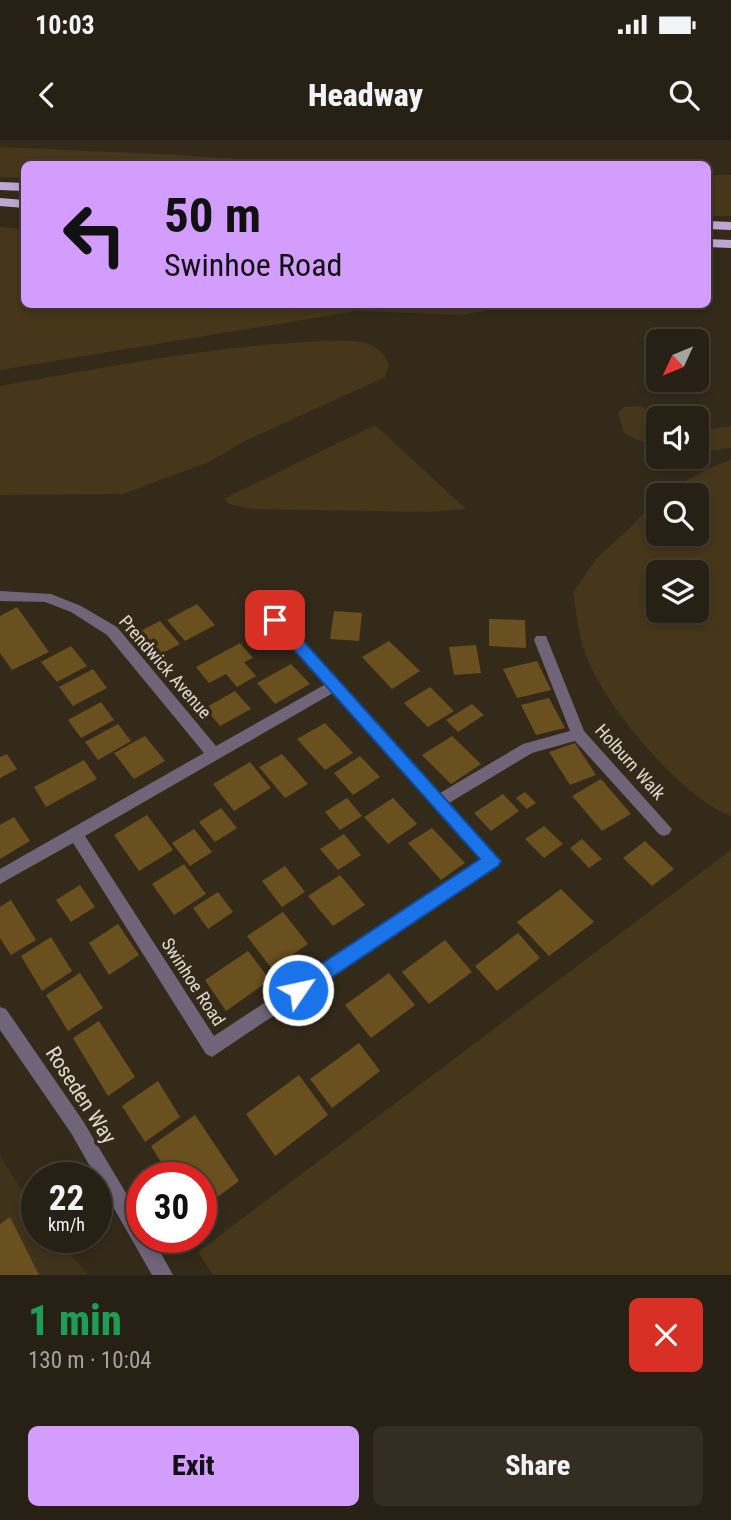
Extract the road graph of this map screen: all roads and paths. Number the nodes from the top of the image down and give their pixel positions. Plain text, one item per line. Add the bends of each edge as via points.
1 (0, 186) edge
2 (21, 187) edge
3 (0, 202) edge
4 (21, 204) edge
5 (711, 225) edge
6 (731, 226) edge
7 (711, 243) edge
8 (731, 244) edge
9 (0, 596) edge
10 (275, 620) dead end
11 (541, 640) dead end
12 (335, 685) junction
13 (578, 734) junction
14 (214, 754) junction
15 (439, 801) junction
16 (664, 830) dead end
17 (75, 834) junction
18 (0, 877) edge
19 (0, 1015) edge
20 (163, 1275) edge

1 - 2 highway
3 - 4 highway
5 - 6 highway
7 - 8 highway
9 - 14 street, Prendwick Avenue via 46,597 112,631
10 - 12 street, Swinhoe Road
11 - 13 street, Holburn Walk
12 - 14 street
12 - 15 street, Swinhoe Road
13 - 15 street via 528,748
13 - 16 street, Holburn Walk
14 - 17 street
15 - 17 street, Swinhoe Road via 492,861 212,1048
17 - 18 street
19 - 20 street, Roseden Way via 78,1127

